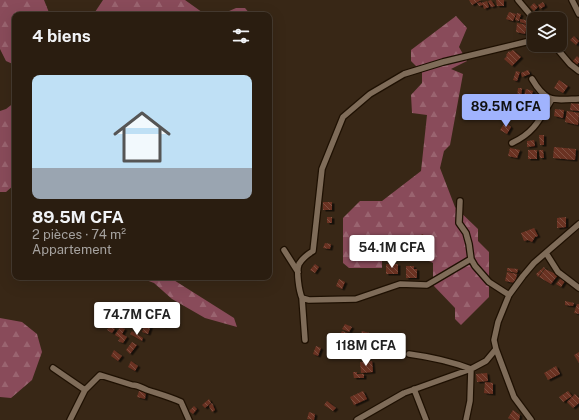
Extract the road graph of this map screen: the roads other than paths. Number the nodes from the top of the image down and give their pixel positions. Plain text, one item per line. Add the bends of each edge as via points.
1 (518, 0) edge
2 (572, 0) edge
3 (528, 12) edge
4 (579, 14) edge
5 (527, 42) edge
6 (560, 52) edge
7 (579, 71) edge
8 (532, 79) dead end
9 (552, 99) junction
10 (579, 99) edge
11 (512, 142) dead end
12 (460, 201) dead end
13 (579, 224) edge
14 (284, 250) dead end
15 (546, 253) junction
16 (471, 259) junction
17 (299, 272) junction
18 (579, 288) edge
19 (509, 295) junction
20 (302, 298) junction
21 (305, 340) dead end
22 (496, 349) junction
23 (409, 354) dead end
24 (53, 368) dead end
25 (471, 368) junction
26 (414, 389) junction
27 (85, 390) junction
28 (70, 420) edge
29 (189, 420) edge
30 (357, 420) edge
31 (426, 420) edge
32 (466, 420) edge
33 (531, 420) edge

1 - 3 street
2 - 4 street
5 - 17 street via 404,74 370,94 343,117 322,169 313,251 298,265
6 - 7 street
8 - 9 street via 543,95
9 - 10 street
9 - 11 street via 532,130 523,138
12 - 16 street via 459,223 466,233
13 - 15 street
14 - 17 street
15 - 18 street via 558,272
15 - 19 street via 526,272
16 - 19 street via 489,282
16 - 20 street via 427,286 400,284 356,299
17 - 20 street via 299,291
19 - 22 street via 498,322 494,340
20 - 21 street
22 - 25 street via 486,361
22 - 33 street via 514,397
23 - 25 street via 452,361
24 - 27 street
25 - 26 street
25 - 32 street via 470,401
26 - 30 street
26 - 31 street
27 - 28 street
27 - 29 street via 100,376 136,385 181,402

